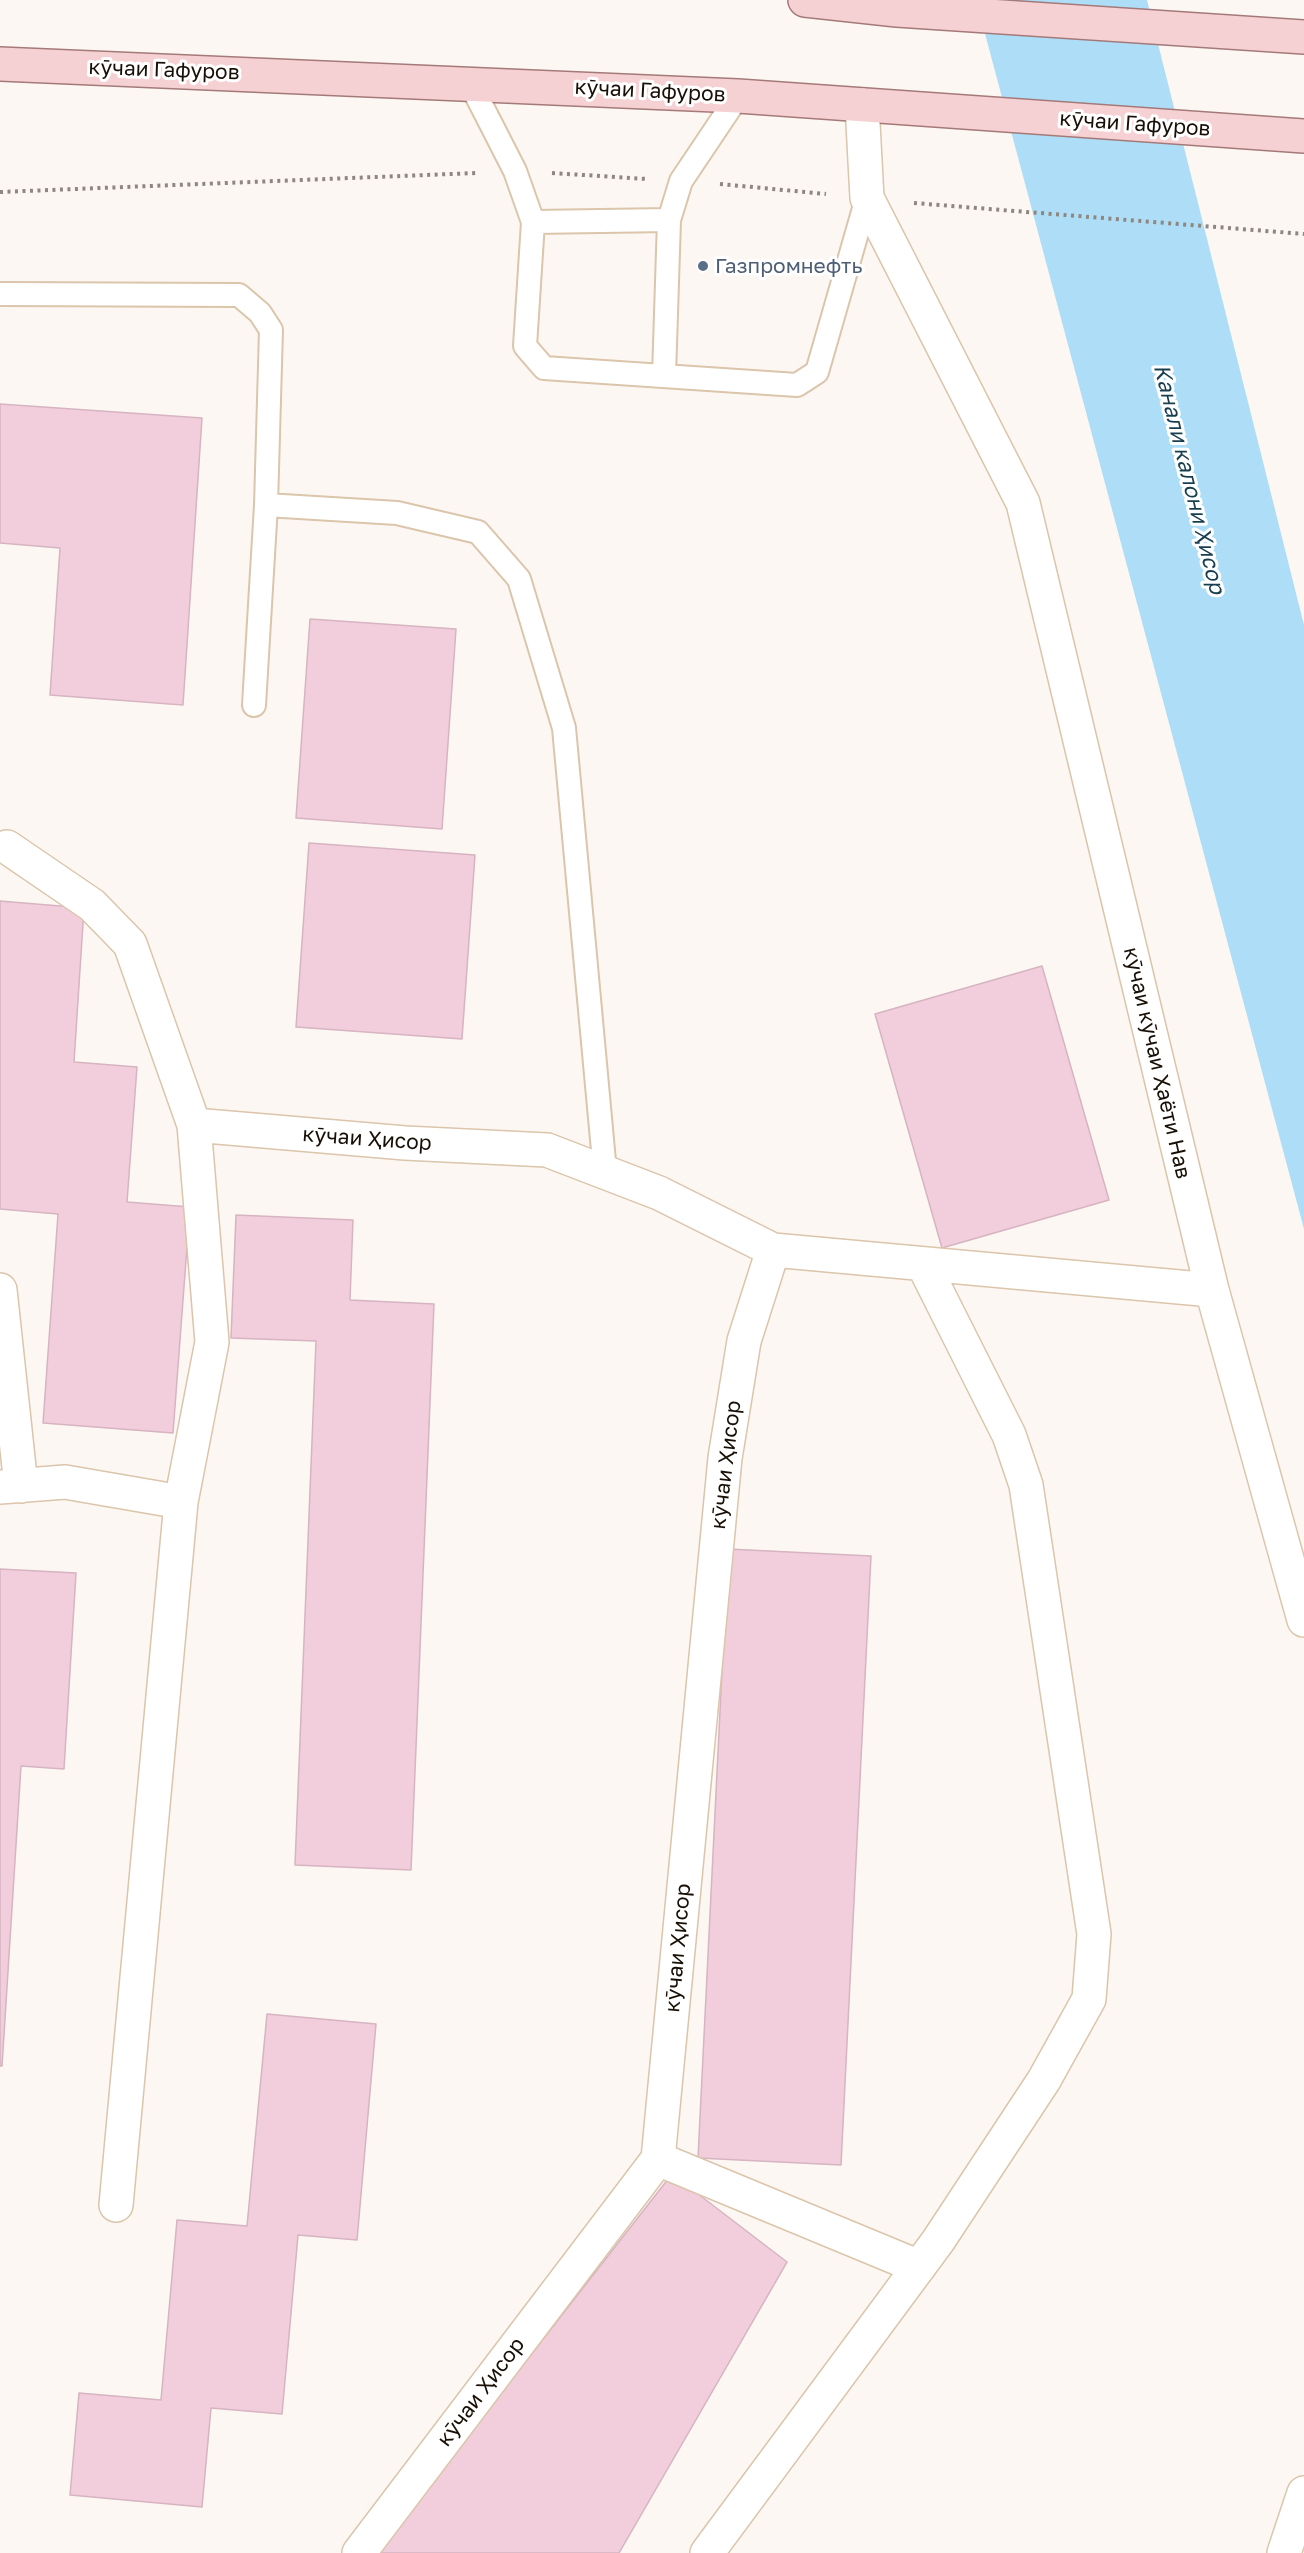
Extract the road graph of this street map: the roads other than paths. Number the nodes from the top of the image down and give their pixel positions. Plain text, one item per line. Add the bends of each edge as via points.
1 (805, 0) edge
2 (882, 6) edge
3 (1299, 37) edge
4 (0, 63) edge
5 (470, 83) junction
6 (738, 96) junction
7 (862, 105) junction
8 (1301, 136) edge
9 (867, 198) junction
10 (669, 220) junction
11 (533, 222) junction
12 (0, 294) edge
13 (664, 376) junction
14 (266, 505) junction
15 (254, 705) dead end
16 (7, 848) dead end
17 (194, 1125) junction
18 (605, 1172) junction
19 (772, 1250) junction
20 (923, 1264) junction
21 (0, 1290) edge
22 (1212, 1290) junction
23 (10, 1486) edge
24 (181, 1502) junction
25 (1304, 1620) edge
26 (658, 2159) junction
27 (116, 2205) dead end
28 (919, 2267) junction
29 (1304, 2493) edge
30 (359, 2553) edge
31 (707, 2553) edge
32 (1284, 2553) edge

1 - 2 main road
2 - 3 main road
4 - 5 main road, кӯчаи Гафуров
5 - 6 main road, кӯчаи Гафуров
5 - 11 lane via 515,171
6 - 7 main road, кӯчаи Гафуров
6 - 10 lane via 681,181
7 - 8 main road, кӯчаи Гафуров
7 - 9 street
9 - 13 lane via 817,372 797,385
9 - 22 street, кӯчаи кӯчаи Ҳаёти Нав via 1023,503
10 - 11 lane
10 - 13 lane
11 - 13 lane via 525,346 544,368
12 - 14 lane via 239,295 260,313 271,330
14 - 15 lane
14 - 18 lane via 397,513 478,532 519,579 564,728
16 - 17 street via 92,904 130,944
17 - 18 street, кӯчаи Ҳисор via 405,1143 546,1150
17 - 24 street via 212,1342
18 - 19 street, кӯчаи Ҳисор via 659,1193
19 - 20 street, кӯчаи Ҳисор
19 - 26 street, кӯчаи Ҳисор via 744,1341 725,1458
20 - 22 street, кӯчаи Ҳисор
20 - 28 street via 1008,1436 1026,1485 1094,1934 1089,1999 1044,2080
21 - 23 street
22 - 25 street, кӯчаи кӯчаи Ҳаёти Нав
23 - 24 street via 65,1482
24 - 27 street
26 - 28 street
26 - 30 street, кӯчаи Ҳисор
28 - 31 street
29 - 32 street

